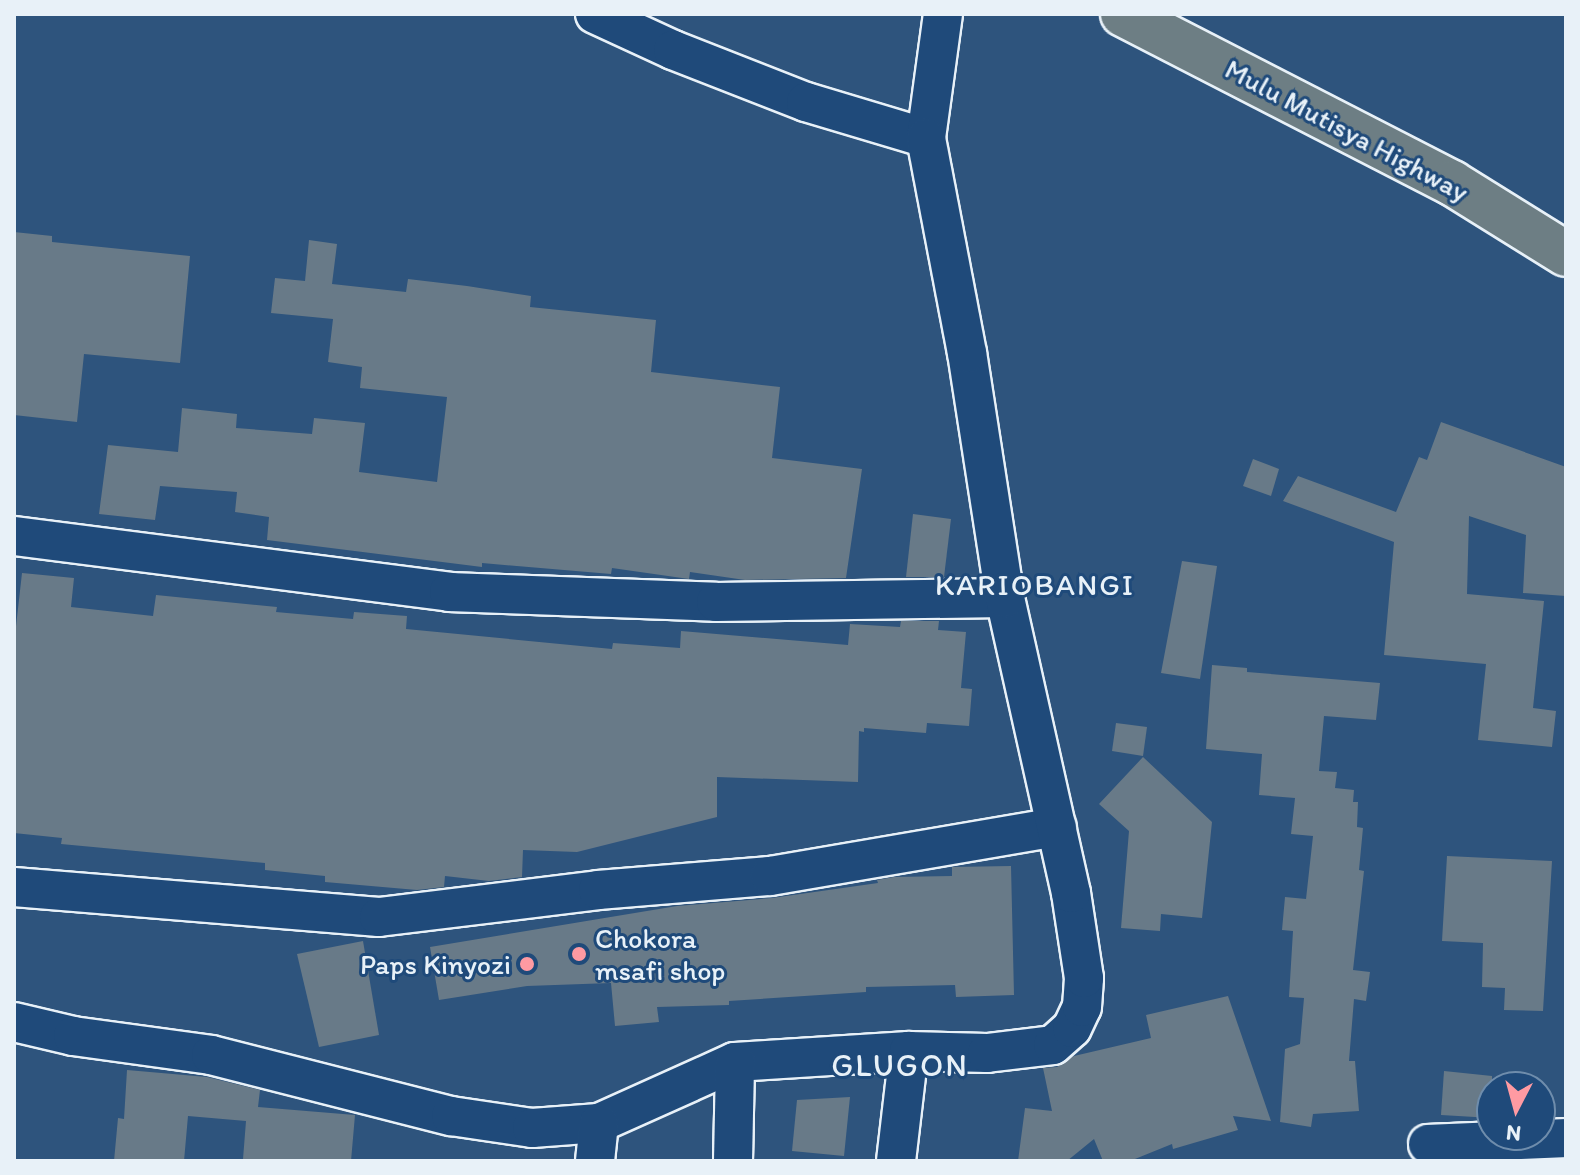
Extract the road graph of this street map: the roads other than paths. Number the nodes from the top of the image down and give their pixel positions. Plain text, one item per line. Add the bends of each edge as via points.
1 (595, 14) edge
2 (943, 14) edge
3 (1123, 14) edge
4 (926, 138) junction
5 (1566, 254) edge
6 (14, 536) edge
7 (1005, 598) junction
8 (1057, 827) junction
9 (14, 887) edge
10 (14, 1022) edge
11 (909, 1051) junction
12 (735, 1062) junction
13 (599, 1123) junction
14 (1566, 1138) edge
15 (1428, 1144) dead end
16 (595, 1161) edge
17 (733, 1161) edge
18 (896, 1161) edge

1 - 4 street via 806,102
2 - 4 street
3 - 5 highway, Mulu Mutisya Highway via 1452,183
4 - 7 street via 967,353
6 - 7 street via 449,592 716,602
7 - 8 street
8 - 9 street via 770,876 598,890 379,917
8 - 11 street via 1084,978 1082,1007 1072,1028 1053,1045 987,1053
10 - 13 street via 73,1036 211,1055 451,1116 532,1128
11 - 12 street
11 - 18 street
12 - 13 street
12 - 17 street
13 - 16 street
14 - 15 street

